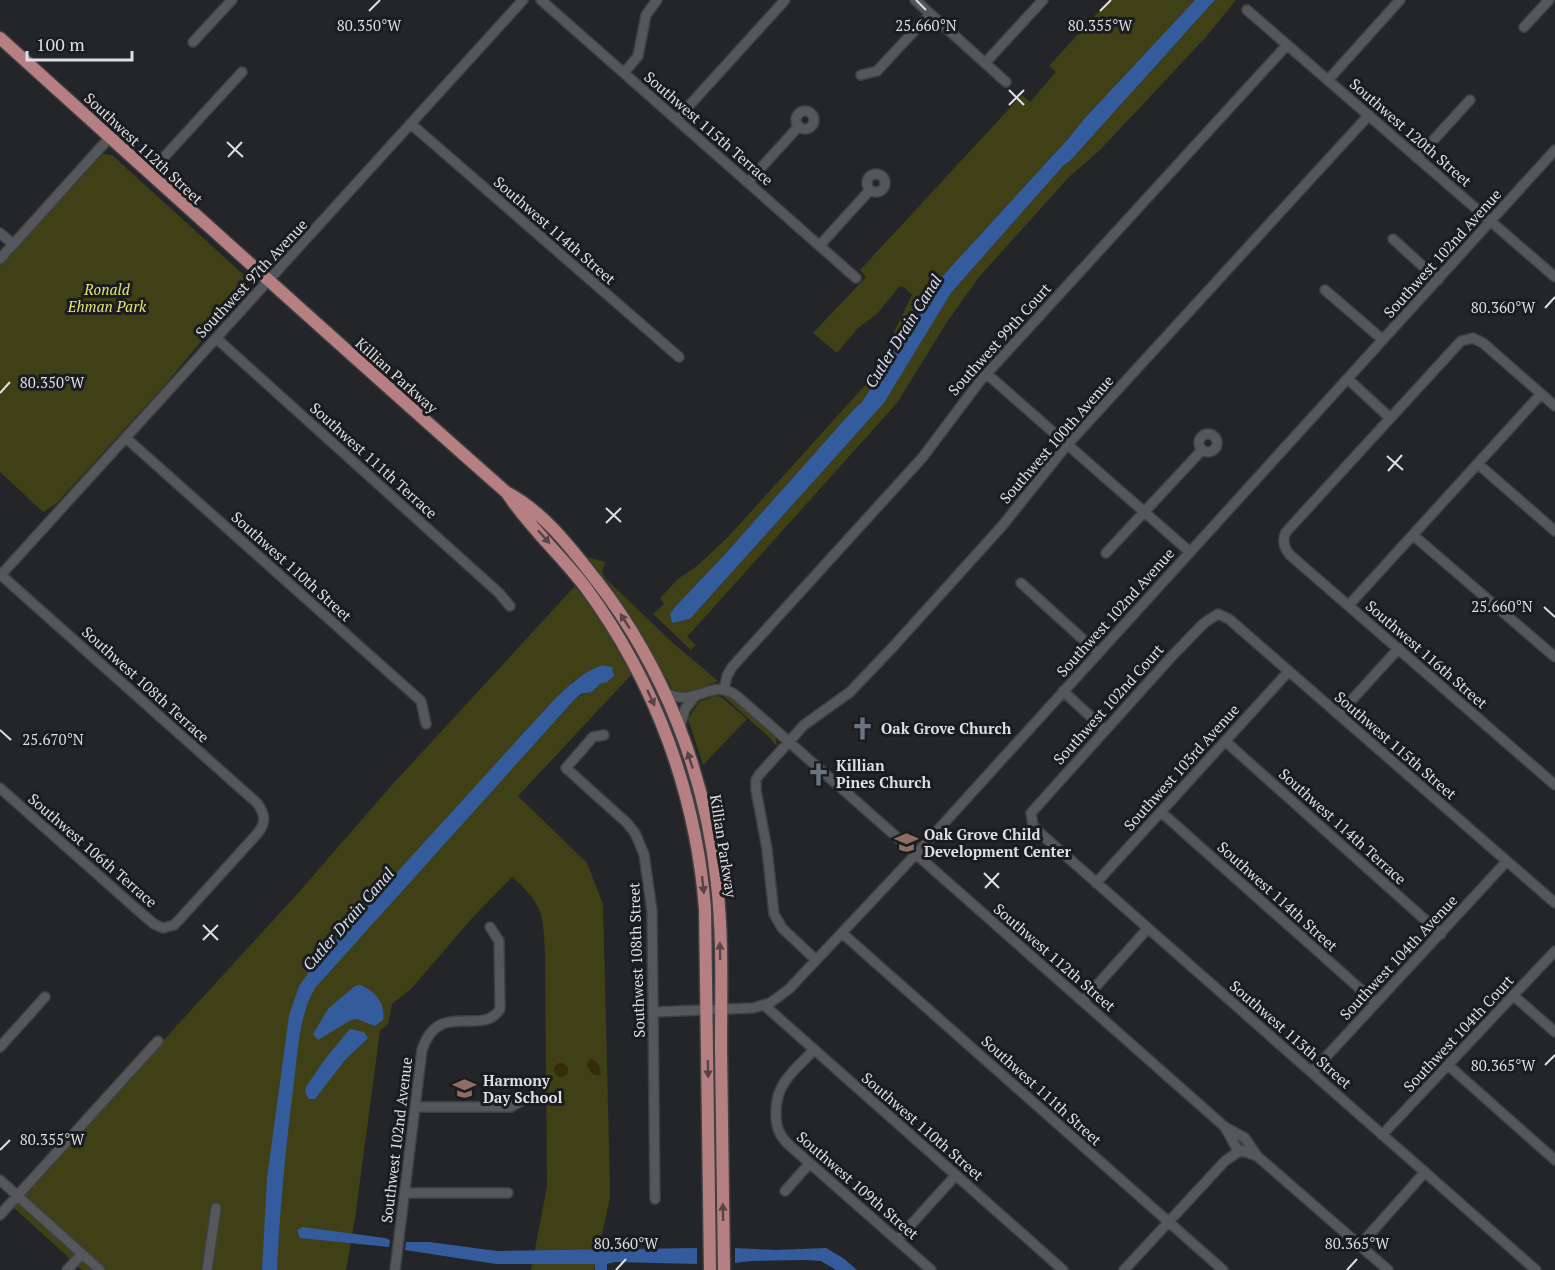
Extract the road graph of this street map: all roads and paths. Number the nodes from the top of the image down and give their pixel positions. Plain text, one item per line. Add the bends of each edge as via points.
1 (232, 0) edge
2 (523, 0) edge
3 (541, 0) edge
4 (657, 0) edge
5 (785, 0) edge
6 (915, 0) edge
7 (1043, 0) edge
8 (1549, 0) edge
9 (1395, 2) edge
10 (1247, 10) dead end
11 (930, 14) junction
12 (1524, 27) dead end
13 (0, 38) edge
14 (193, 42) dead end
15 (1287, 45) junction
16 (985, 63) junction
17 (242, 72) dead end
18 (624, 73) junction
19 (861, 75) dead end
20 (1328, 80) junction
21 (1006, 82) dead end
22 (1470, 100) dead end
23 (1369, 116) junction
24 (677, 119) junction
25 (411, 124) junction
26 (799, 126) dead end
27 (110, 137) junction
28 (1555, 151) edge
29 (165, 156) junction
30 (1417, 158) junction
31 (142, 167) junction
32 (157, 181) junction
33 (748, 182) junction
34 (870, 190) dead end
35 (1491, 221) junction
36 (0, 232) edge
37 (1393, 239) dead end
38 (13, 244) junction
39 (820, 245) junction
40 (0, 258) edge
41 (1555, 277) edge
42 (856, 278) dead end
43 (267, 280) junction
44 (1438, 280) junction
45 (1325, 290) dead end
46 (216, 338) junction
47 (1383, 340) junction
48 (679, 357) dead end
49 (987, 374) junction
50 (1348, 379) junction
51 (1541, 394) junction
52 (1555, 406) edge
53 (1390, 418) junction
54 (126, 438) junction
55 (1067, 445) junction
56 (1202, 450) dead end
57 (1478, 464) junction
58 (506, 492) junction
59 (1144, 512) junction
60 (1555, 531) edge
61 (1413, 535) junction
62 (1190, 552) junction
63 (1107, 553) dead end
64 (0, 575) edge
65 (1021, 583) dead end
66 (1349, 605) junction
67 (510, 606) dead end
68 (1214, 615) joint
69 (1399, 648) junction
70 (1098, 653) junction
71 (1555, 657) edge
72 (1289, 671) junction
73 (724, 690) junction
74 (663, 691) junction
75 (1063, 691) junction
76 (695, 696) junction
77 (1339, 714) junction
78 (426, 724) dead end
79 (679, 729) junction
80 (1106, 730) junction
81 (603, 735) dead end
82 (789, 741) junction
83 (1225, 741) junction
84 (1555, 785) edge
85 (0, 788) edge
86 (1161, 812) junction
87 (1031, 818) joint
88 (916, 854) junction
89 (1507, 861) junction
90 (1096, 883) junction
91 (1555, 903) edge
92 (169, 927) joint
93 (490, 927) dead end
94 (1148, 928) junction
95 (842, 933) junction
96 (1441, 934) junction
97 (1555, 951) edge
98 (816, 960) junction
99 (1514, 996) junction
100 (45, 997) dead end
101 (1083, 1001) junction
102 (1376, 1003) junction
103 (764, 1005) junction
104 (722, 1010) junction
105 (707, 1011) junction
106 (654, 1012) junction
107 (1555, 1032) edge
108 (158, 1041) dead end
109 (0, 1047) edge
110 (814, 1050) junction
111 (1448, 1065) junction
112 (1312, 1072) junction
113 (526, 1098) dead end
114 (415, 1107) junction
115 (1383, 1135) junction
116 (1240, 1144) junction
117 (1555, 1160) edge
118 (810, 1163) junction
119 (1425, 1172) junction
120 (956, 1175) junction
121 (0, 1180) edge
122 (785, 1191) dead end
123 (405, 1193) junction
124 (508, 1193) dead end
125 (18, 1196) junction
126 (655, 1199) dead end
127 (216, 1208) dead end
128 (0, 1215) edge
129 (1168, 1222) junction
130 (897, 1240) junction
131 (1360, 1245) junction
132 (82, 1254) junction
133 (67, 1270) edge
134 (100, 1270) edge
135 (207, 1270) edge
136 (395, 1270) edge
137 (710, 1270) edge
138 (724, 1270) edge
139 (931, 1270) edge
140 (1063, 1270) edge
141 (1124, 1270) edge
142 (1223, 1270) edge
143 (1388, 1270) edge
144 (1536, 1270) edge

1 - 14 street
2 - 25 street, Southwest 97th Avenue
3 - 18 street, Southwest 115th Terrace
4 - 18 street via 644,21 638,56
5 - 24 street
6 - 11 street
7 - 16 street
8 - 12 street
9 - 20 street
10 - 15 street, Southwest 120th Street
11 - 16 street
11 - 19 street via 877,71
13 - 27 main road, Southwest 112th Street
15 - 20 street, Southwest 120th Street
15 - 49 street, Southwest 99th Court
16 - 21 street
17 - 29 street
18 - 24 street, Southwest 115th Terrace
20 - 23 street, Southwest 120th Street
22 - 30 street
23 - 30 street, Southwest 120th Street
23 - 55 street, Southwest 100th Avenue
24 - 33 street, Southwest 115th Terrace
25 - 43 street, Southwest 97th Avenue
25 - 48 street, Southwest 114th Street
26 - 33 street
27 - 31 main road, Southwest 112th Street
27 - 38 street
28 - 35 street, Southwest 102nd Avenue
29 - 31 street
29 - 32 street
30 - 35 street, Southwest 120th Street
31 - 32 main road, Southwest 112th Street
32 - 43 main road, Southwest 112th Street
33 - 39 street, Southwest 115th Terrace
34 - 39 street
35 - 41 street, Southwest 120th Street
35 - 44 street, Southwest 102nd Avenue
36 - 38 street
37 - 44 street
38 - 40 street
39 - 42 street, Southwest 115th Terrace
43 - 46 street, Southwest 97th Avenue
43 - 58 main road, Killian Parkway
44 - 47 street, Southwest 102nd Avenue
45 - 47 street
46 - 54 street, Southwest 97th Avenue
46 - 67 street, Southwest 111th Terrace
47 - 50 street, Southwest 102nd Avenue
49 - 55 street
49 - 73 street, Southwest 99th Court via 922,458 732,667
50 - 53 street
50 - 62 street, Southwest 102nd Avenue
51 - 52 street
51 - 53 street via 1480,341 1470,338 1459,342
51 - 57 street
53 - 66 street, Southwest 116th Street via 1286,532 1284,542 1290,555
54 - 64 street, Southwest 97th Avenue
54 - 78 street, Southwest 110th Street via 420,701
55 - 59 street
55 - 82 street, Southwest 100th Avenue via 994,534 854,688
56 - 59 street
57 - 60 street
57 - 61 street
74 -> 58 main road, Killian Parkway via 628,626 586,567 524,501
58 -> 105 main road, Killian Parkway via 601,609 640,675 664,729 684,786 700,862
59 - 62 street
59 - 63 street
61 - 66 street
61 - 71 street
62 - 70 street, Southwest 102nd Avenue
64 - 92 street, Southwest 108th Terrace via 263,811 264,820 257,834
65 - 70 street
66 - 69 street, Southwest 116th Street
68 - 72 street, Southwest 115th Street via 1226,617
68 - 80 street, Southwest 102nd Court
69 - 77 street
69 - 84 street, Southwest 116th Street
70 - 75 street, Southwest 102nd Avenue
72 - 77 street, Southwest 115th Street
72 - 83 street, Southwest 103rd Avenue
73 - 76 street
73 - 82 street, Southwest 112th Street via 737,696
74 - 76 street via 679,698
74 - 79 main road, Killian Parkway
75 - 80 street
75 - 88 street, Southwest 102nd Avenue
76 - 79 street
77 - 89 street, Southwest 115th Street
104 -> 79 main road, Killian Parkway via 720,916 713,852 699,786
80 - 87 street, Southwest 102nd Court via 1033,810
81 - 106 street, Southwest 108th Street via 593,737 566,768 627,823 644,854 652,911
82 - 88 street, Southwest 112th Street
82 - 98 street, Southwest 100th Avenue via 755,785 774,914 782,928
83 - 86 street, Southwest 103rd Avenue
83 - 96 street, Southwest 114th Terrace
85 - 92 street, Southwest 106th Terrace via 153,924
86 - 90 street, Southwest 103rd Avenue
86 - 102 street, Southwest 114th Street
87 - 90 street, Southwest 113th Street via 1035,828
88 - 95 street, Southwest 102nd Avenue
88 - 101 street, Southwest 112th Street
89 - 91 street, Southwest 115th Street
89 - 96 street, Southwest 104th Avenue
90 - 94 street, Southwest 113th Street
93 - 114 street, Southwest 102nd Avenue via 499,941 500,1009 488,1020 451,1020 431,1033 422,1050
94 - 101 street
94 - 112 street, Southwest 113th Street
95 - 98 street, Southwest 102nd Avenue
95 - 129 street, Southwest 111th Street
96 - 102 street, Southwest 104th Avenue
97 - 99 street, Southwest 104th Court
98 - 103 street, Southwest 102nd Avenue via 789,989
99 - 107 street
99 - 111 street, Southwest 104th Court
100 - 109 street
101 - 116 street, Southwest 112th Street
102 - 112 street, Southwest 104th Avenue
103 - 104 street, Southwest 102nd Avenue
103 - 110 street, Southwest 110th Street
104 - 105 street, Southwest 102nd Avenue
138 -> 104 main road, Killian Parkway
105 - 106 street, Southwest 102nd Avenue
105 -> 137 main road, Killian Parkway
106 - 126 street, Southwest 108th Street
108 - 125 street
110 - 118 street, Southwest 109th Street via 781,1085 776,1100 781,1137
110 - 120 street, Southwest 110th Street
111 - 115 street, Southwest 104th Court
111 - 117 street
112 - 115 street, Southwest 113th Street
113 - 114 street via 511,1107
114 - 123 street, Southwest 102nd Avenue
115 - 119 street, Southwest 113th Street
116 - 129 street
116 - 131 street
118 - 122 street
118 - 130 street, Southwest 109th Street
119 - 131 street
119 - 144 street, Southwest 113th Street
120 - 130 street
120 - 140 street, Southwest 110th Street
121 - 125 street
123 - 124 street
123 - 136 street, Southwest 102nd Avenue
125 - 128 street
125 - 132 street
127 - 135 street
129 - 141 street
129 - 142 street, Southwest 111th Street
130 - 139 street, Southwest 109th Street
131 - 143 street
132 - 133 street
132 - 134 street

